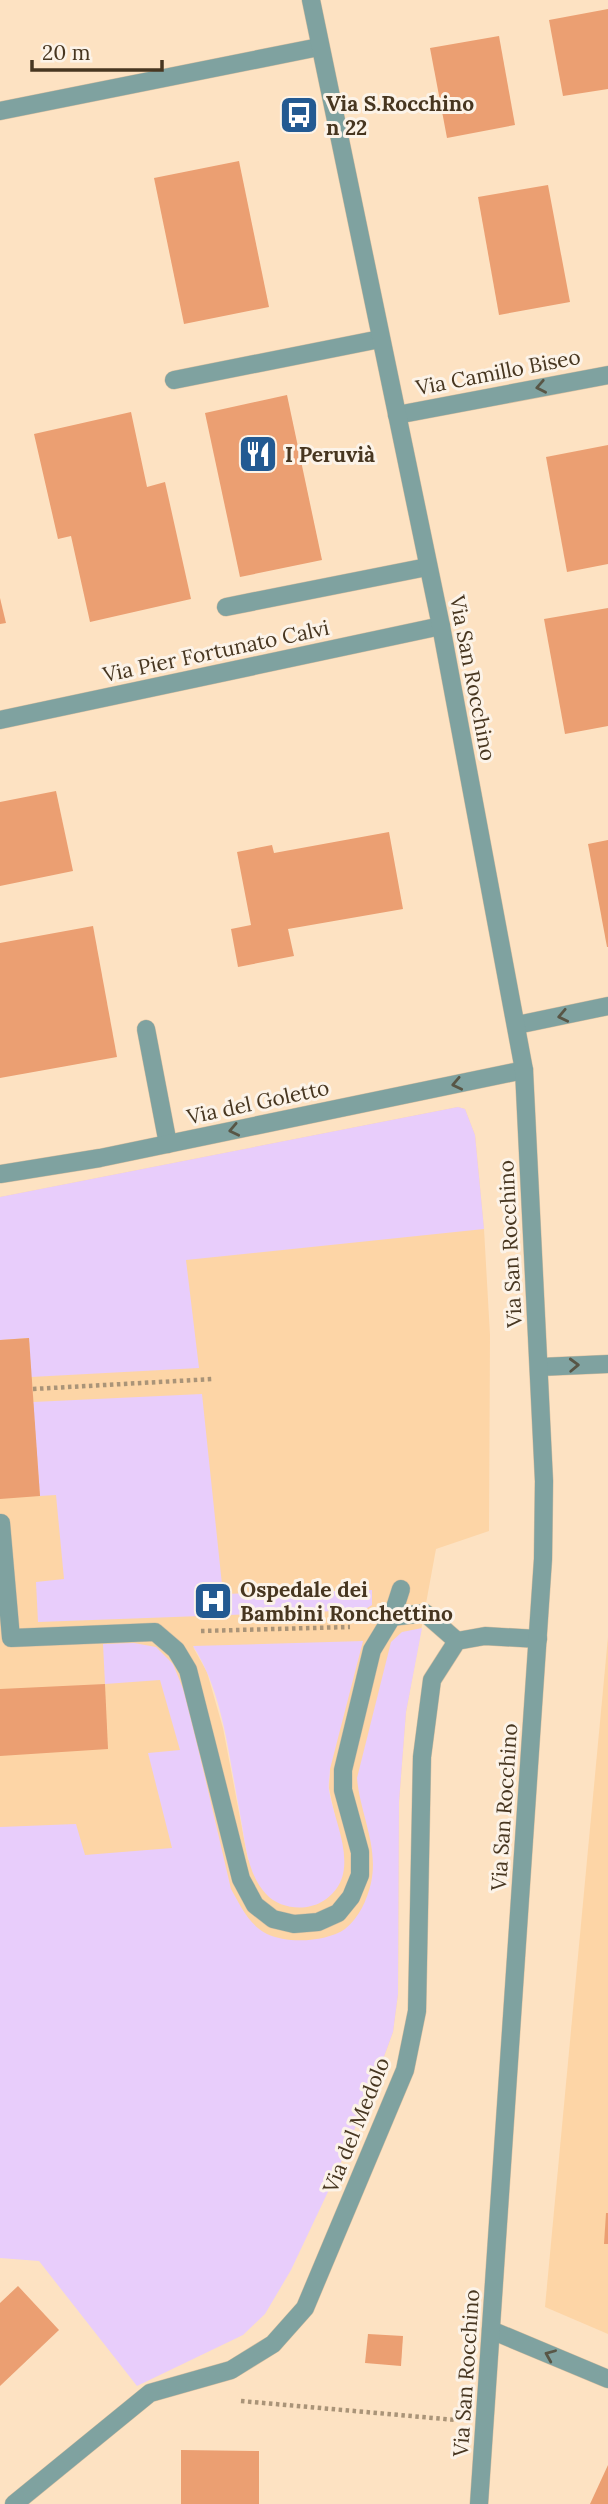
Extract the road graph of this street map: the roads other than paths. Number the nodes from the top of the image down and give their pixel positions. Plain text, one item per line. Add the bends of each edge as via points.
1 (311, 0) edge
2 (319, 47) junction
3 (0, 111) edge
4 (380, 339) junction
5 (608, 375) edge
6 (174, 380) dead end
7 (397, 415) junction
8 (427, 567) junction
9 (226, 607) dead end
10 (440, 626) junction
11 (0, 720) edge
12 (608, 1006) edge
13 (517, 1026) junction
14 (146, 1029) dead end
15 (524, 1070) junction
16 (168, 1144) junction
17 (0, 1174) edge
18 (608, 1364) edge
19 (540, 1367) junction
20 (1, 1523) edge
21 (401, 1589) dead end
22 (392, 1617) junction
23 (538, 1639) junction
24 (457, 1640) junction
25 (491, 2330) junction
26 (608, 2379) edge
27 (14, 2504) edge
28 (479, 2504) edge

1 - 2 street, Via San Rocchino
2 - 3 street
2 - 4 street, Via San Rocchino
4 - 6 street
4 - 7 street, Via San Rocchino
5 -> 7 street, Via Camillo Biseo
7 - 8 street, Via San Rocchino
8 - 9 street
8 - 10 street, Via San Rocchino
10 - 11 street, Via Pier Fortunato Calvi
10 - 13 street, Via San Rocchino
12 -> 13 street
13 - 15 street, Via San Rocchino
14 - 16 street
15 -> 16 street, Via del Goletto
15 - 19 street, Via San Rocchino
16 - 17 street, Via del Goletto
19 -> 18 street
19 - 23 street, Via San Rocchino via 544,1481
20 - 22 street via 11,1638 155,1632 176,1650 188,1670 241,1879 256,1905 273,1919 294,1924 318,1922 338,1913 351,1897 359,1875 359,1852 343,1790 343,1770 372,1650
21 - 22 street
22 - 24 street via 425,1614
23 - 24 street via 485,1636
23 - 25 street, Via San Rocchino
24 - 27 street, Via del Medolo via 432,1680 422,1757 417,2011 405,2070 305,2308 273,2344 231,2370 150,2393
26 -> 25 street
25 - 28 street, Via San Rocchino

